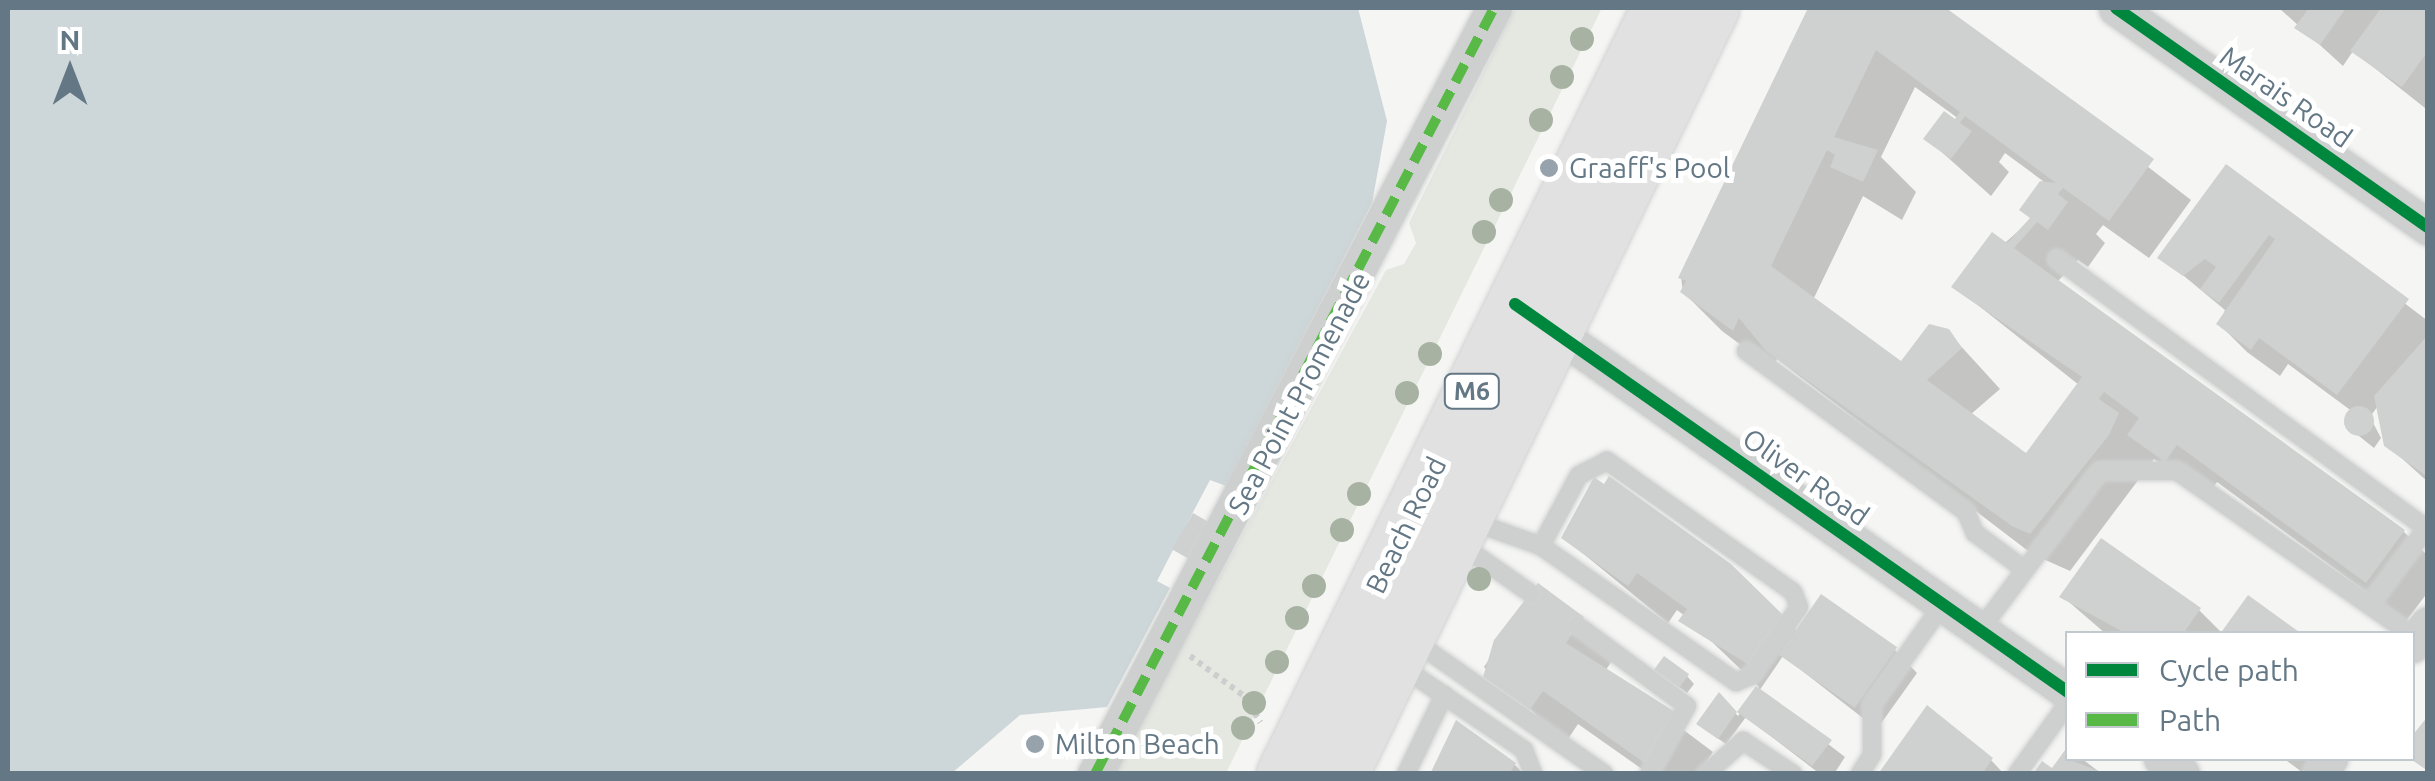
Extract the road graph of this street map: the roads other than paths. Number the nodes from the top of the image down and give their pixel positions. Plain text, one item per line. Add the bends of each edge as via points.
1 (1494, 8) edge
2 (1659, 8) edge
3 (1711, 8) edge
4 (2116, 8) edge
5 (2428, 228) edge
6 (2057, 259) dead end
7 (1534, 317) junction
8 (1746, 351) dead end
9 (1457, 528) junction
10 (2427, 530) edge
11 (1541, 546) junction
12 (2025, 570) junction
13 (1530, 593) dead end
14 (1942, 604) junction
15 (2370, 604) junction
16 (1578, 626) dead end
17 (1980, 630) junction
18 (2410, 631) edge
19 (1400, 648) junction
20 (2065, 690) edge
21 (1444, 694) junction
22 (2065, 707) edge
23 (1095, 774) edge
24 (1284, 774) edge
25 (1340, 774) edge
26 (1406, 774) edge
27 (1534, 774) edge
28 (1604, 774) edge
29 (1648, 774) edge
30 (1706, 774) edge
31 (1793, 774) edge
32 (1860, 774) edge
33 (2016, 774) edge

1 - 23 street, Sea Point Promenade
2 - 7 main road, Beach Road / M6
3 - 7 main road, Beach Road / M6
4 - 5 street, Marais Road
6 - 10 lane
7 - 9 main road, Beach Road / M6
7 - 14 street, Oliver Road
7 - 24 main road, Beach Road / M6
8 - 12 lane via 1966,512 1975,533
9 - 11 lane
9 - 13 lane
9 - 19 main road, Beach Road / M6
10 - 15 lane
11 - 11 lane via 1736,682 1750,676 1799,607 1792,592 1607,461 1579,475
12 - 15 lane via 2100,471 2177,470
12 - 17 lane
14 - 17 street, Oliver Road
14 - 32 lane via 1872,704 1872,755
15 - 18 lane
16 - 29 lane via 1687,706
17 - 20 street, Oliver Road
19 - 21 lane
19 - 25 main road, Beach Road / M6
19 - 28 lane
21 - 26 lane
21 - 27 lane via 1524,750
22 - 33 lane
30 - 31 lane via 1743,741

